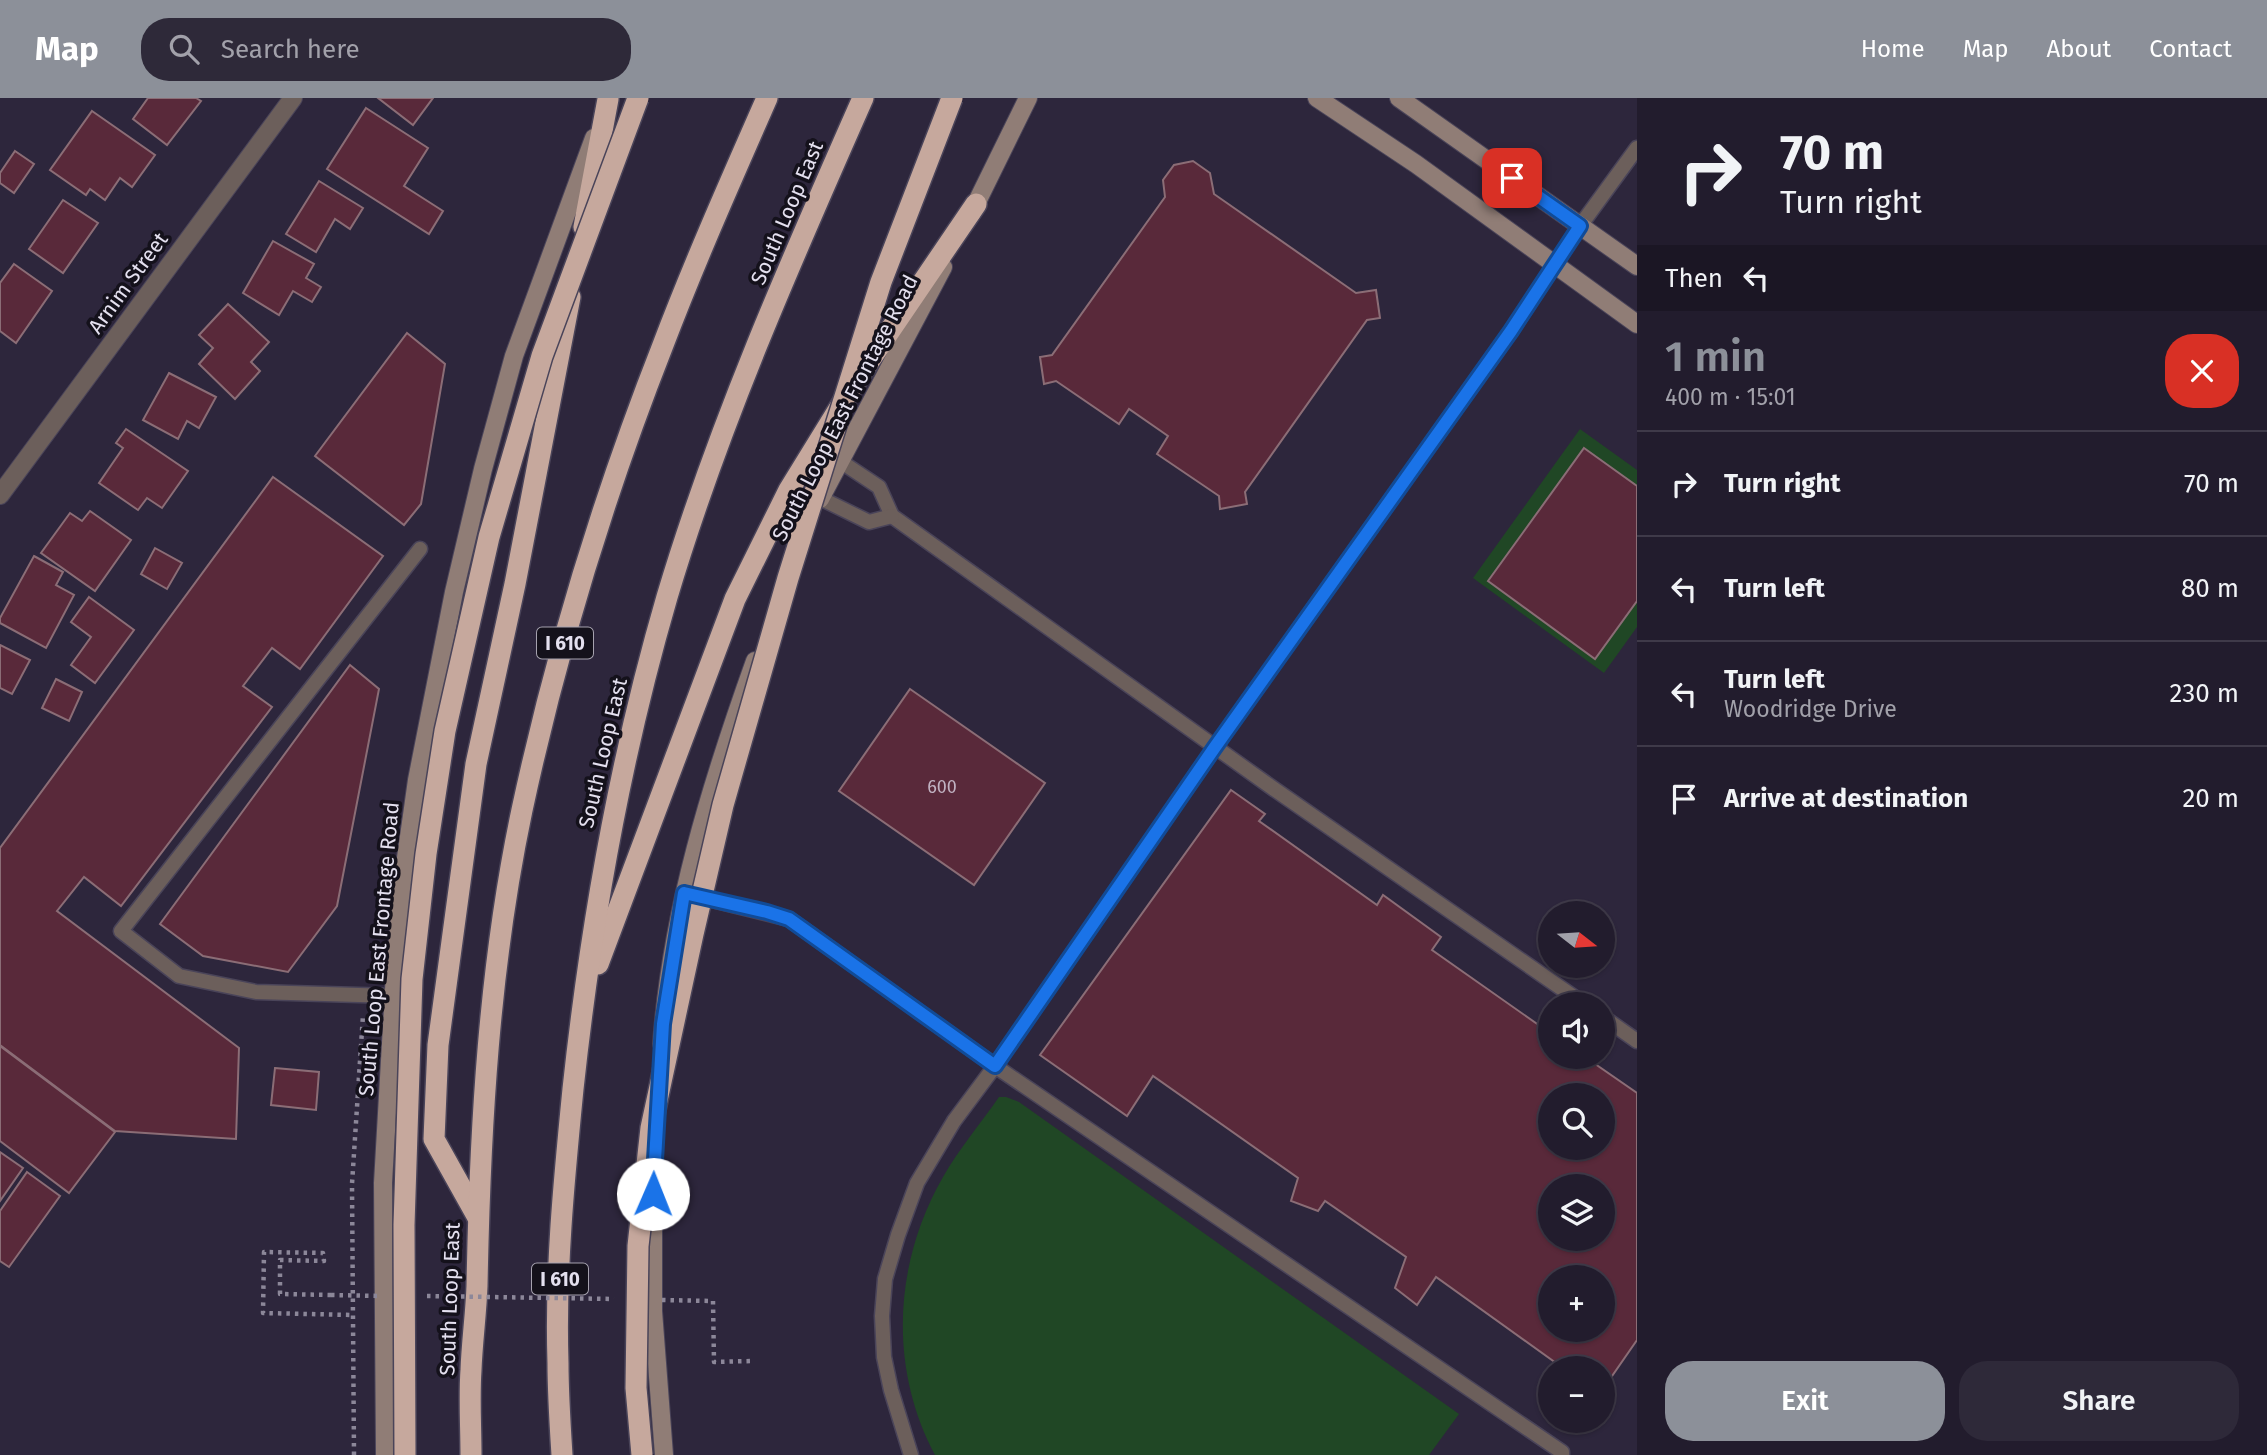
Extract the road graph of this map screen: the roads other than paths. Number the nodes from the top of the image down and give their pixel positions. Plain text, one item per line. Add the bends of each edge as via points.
1 (293, 98) edge
2 (608, 98) edge
3 (638, 98) edge
4 (767, 98) edge
5 (863, 98) edge
6 (952, 98) edge
7 (1028, 98) edge
8 (1317, 98) edge
9 (1399, 98) edge
10 (1637, 148) edge
11 (976, 204) junction
12 (1580, 226) junction
13 (1555, 264) junction
14 (1637, 266) edge
15 (1637, 324) edge
16 (839, 461) junction
17 (0, 495) edge
18 (820, 498) junction
19 (892, 516) junction
20 (420, 549) dead end
21 (1215, 747) junction
22 (684, 893) junction
23 (1567, 992) edge
24 (393, 996) junction
25 (582, 1006) junction
26 (1615, 1025) edge
27 (1637, 1041) edge
28 (995, 1066) junction
29 (477, 1216) junction
30 (385, 1455) edge
31 (405, 1455) edge
32 (471, 1455) edge
33 (562, 1455) edge
34 (642, 1455) edge
35 (664, 1455) edge
36 (911, 1455) edge
37 (1562, 1455) edge

1 - 17 street, Arnim Street
2 - 24 main road, South Loop East Frontage Road via 514,356 477,494 417,780
2 - 29 highway via 476,764 438,1045 434,1139
3 - 31 highway, bridge via 542,356 489,537 445,731 412,979 404,1212
4 - 29 highway, South Loop East / I 610 via 662,346 582,578 552,691 522,810 502,929
5 - 25 highway, South Loop East / I 610 via 750,361 668,595 635,715 607,845
6 - 34 highway, bridge via 881,282 788,578 723,805 693,934 651,1128 638,1246 636,1388
7 - 11 main road, South Loop East Frontage Road
8 - 13 main road
9 - 12 main road
10 - 12 lane
11 - 16 main road, South Loop East Frontage Road
11 - 25 highway via 789,490 747,575
12 - 13 lane
12 - 14 main road
13 - 15 main road
13 - 21 lane
16 - 18 main road, South Loop East Frontage Road
16 - 19 lane via 879,486
18 - 19 lane via 869,522
18 - 22 main road, South Loop East Frontage Road via 742,697
19 - 21 lane
20 - 24 lane via 121,931 179,976 256,992
21 - 23 lane
21 - 28 lane
22 - 28 lane via 789,919
22 - 35 main road, South Loop East Frontage Road via 663,1024 652,1170 653,1311
24 - 30 main road, South Loop East Frontage Road via 383,1183
25 - 33 highway, South Loop East / I 610 via 562,1197 557,1361
26 - 27 lane
28 - 36 lane via 954,1121 917,1183 885,1279 884,1357
28 - 37 lane
29 - 32 highway, South Loop East / I 610

